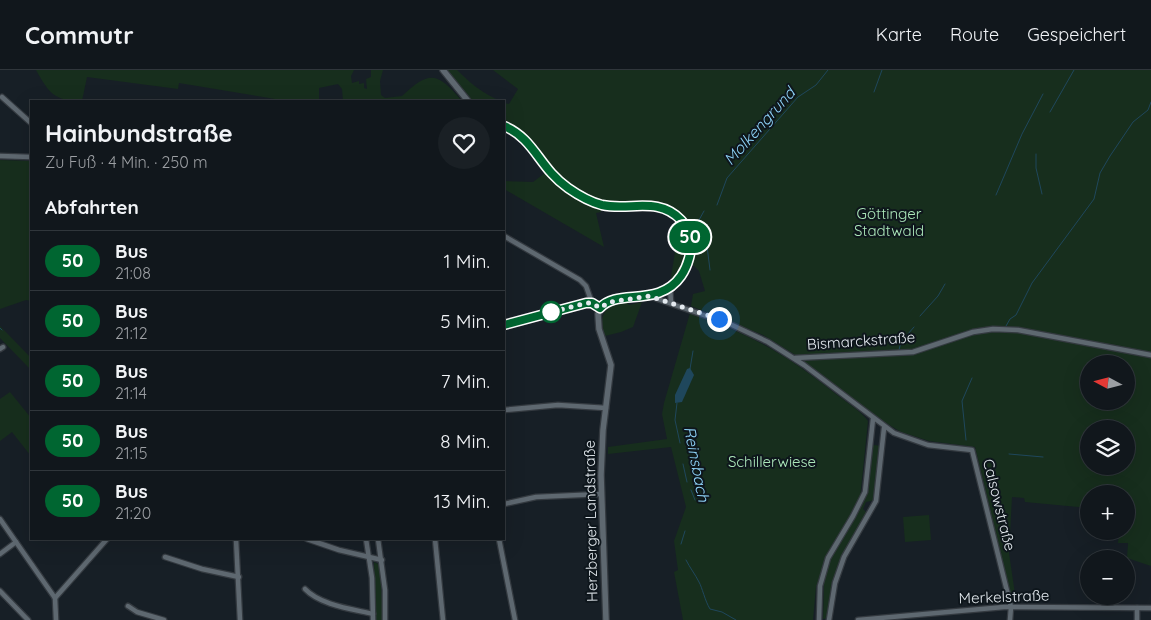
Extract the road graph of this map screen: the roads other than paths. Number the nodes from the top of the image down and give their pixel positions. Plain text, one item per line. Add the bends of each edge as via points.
1 (443, 70) edge
2 (2, 97) dead end
3 (467, 100) edge
4 (30, 122) edge
5 (505, 126) edge
6 (0, 156) edge
7 (30, 158) edge
8 (505, 237) edge
9 (670, 288) junction
10 (649, 296) junction
11 (670, 302) junction
12 (592, 303) junction
13 (600, 308) junction
14 (505, 325) edge
15 (1151, 355) edge
16 (795, 358) junction
17 (606, 408) junction
18 (505, 410) edge
19 (873, 420) junction
20 (884, 428) junction
21 (601, 494) junction
22 (505, 504) edge
23 (0, 519) edge
24 (106, 540) edge
25 (236, 540) edge
26 (311, 540) edge
27 (366, 540) edge
28 (378, 540) edge
29 (435, 540) edge
30 (499, 540) edge
31 (16, 542) junction
32 (0, 554) edge
33 (165, 557) dead end
34 (370, 558) junction
35 (382, 560) junction
36 (239, 577) junction
37 (305, 589) dead end
38 (0, 591) edge
39 (55, 598) junction
40 (128, 606) dead end
41 (1011, 607) junction
42 (1137, 608) junction
43 (1151, 608) edge
44 (373, 614) junction
45 (28, 620) edge
46 (56, 620) edge
47 (164, 620) edge
48 (240, 620) edge
49 (372, 620) edge
50 (385, 620) edge
51 (443, 620) edge
52 (515, 620) edge
53 (606, 620) edge
54 (819, 620) edge
55 (829, 620) edge
56 (858, 620) edge
57 (1010, 620) edge
58 (1137, 620) edge

1 - 3 street
2 - 4 street
5 - 9 street via 523,135 548,171 581,196 608,206 655,205 679,218 690,234 690,252 682,275
6 - 7 street
8 - 12 street via 580,280 586,286
9 - 10 street
9 - 11 street
10 - 11 street, Bismarckstraße
10 - 13 street via 610,302
11 - 16 street, Bismarckstraße via 751,333
12 - 13 street
12 - 14 street
13 - 17 street, Herzberger Landstraße via 598,320 611,365
15 - 16 street, Bismarckstraße via 1018,330 994,329 973,332 913,352
16 - 19 street, Calsowstraße
17 - 18 street via 558,405
17 - 21 street, Herzberger Landstraße
19 - 20 street, Calsowstraße
19 - 54 street via 865,492 825,566 820,586
20 - 41 street, Calsowstraße via 924,444 972,451
20 - 55 street via 876,501 844,558 835,583
21 - 22 street via 536,497
21 - 53 street, Herzberger Landstraße
23 - 31 street
24 - 39 street
25 - 36 street
26 - 34 street
27 - 34 street
28 - 35 street
29 - 51 street
30 - 52 street
31 - 32 street
31 - 39 street
33 - 36 street
34 - 35 street
34 - 44 street
35 - 50 street
36 - 48 street
37 - 44 street via 334,603
38 - 45 street
39 - 46 street
40 - 47 street
41 - 42 street, Merkelstraße
41 - 56 street, Merkelstraße
41 - 57 street, Calsowstraße
42 - 43 street, Merkelstraße
42 - 58 street
44 - 49 street

